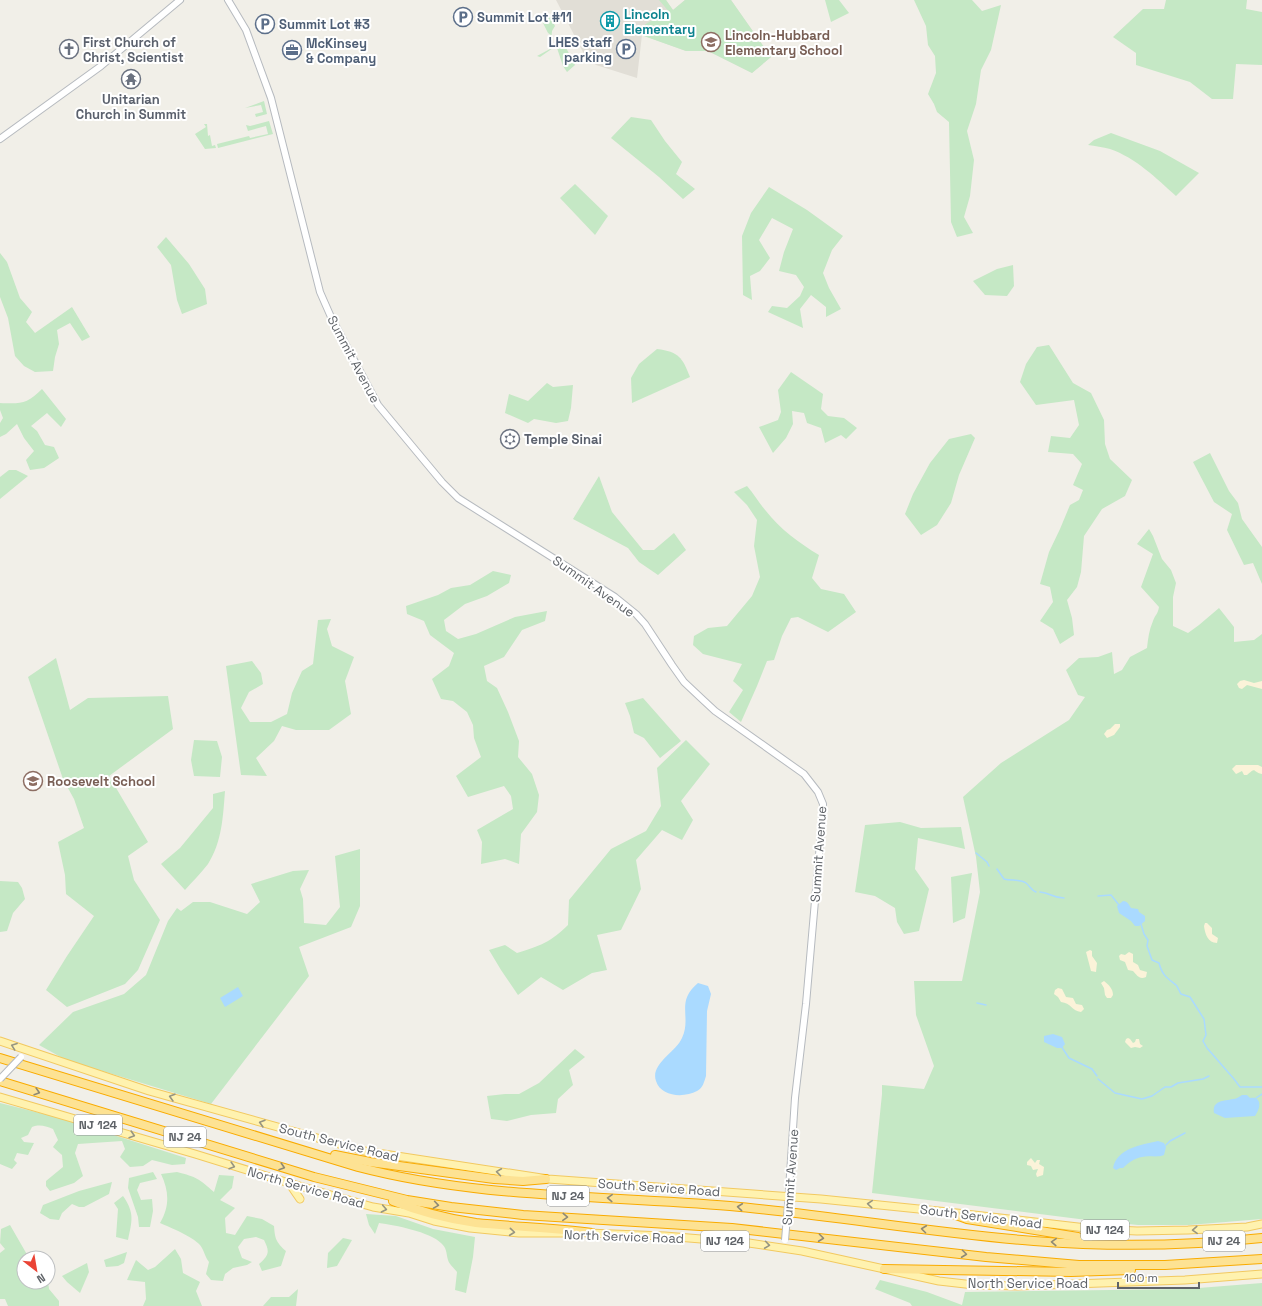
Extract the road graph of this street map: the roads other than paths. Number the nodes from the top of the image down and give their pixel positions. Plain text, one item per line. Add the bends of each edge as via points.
1 (180, 0) edge
2 (228, 0) edge
3 (0, 139) edge
4 (0, 1041) edge
5 (27, 1051) junction
6 (0, 1058) edge
7 (0, 1080) edge
8 (0, 1097) edge
9 (282, 1145) junction
10 (546, 1179) junction
11 (289, 1183) junction
12 (370, 1192) junction
13 (789, 1196) junction
14 (300, 1199) dead end
15 (948, 1212) junction
16 (1262, 1224) edge
17 (592, 1233) junction
18 (1262, 1238) edge
19 (784, 1244) junction
20 (1093, 1244) junction
21 (1262, 1259) edge
22 (1204, 1263) junction
23 (884, 1269) junction
24 (1262, 1274) edge

1 - 3 street via 101,66
2 - 13 street, Summit Avenue via 246,30 271,98 320,292 331,318 382,410 454,495 628,607 646,624 684,682 697,695 715,711 804,774 818,792 823,809 795,1098
5 -> 4 main road, South Service Road / NJ 124
5 - 7 street, bridge
10 -> 5 main road, South Service Road / NJ 124 via 364,1151 149,1091
6 - 9 highway, NJ 24
7 -> 12 highway, NJ 24
8 -> 11 main road, North Service Road / NJ 124
9 - 10 highway via 370,1162 494,1179
20 -> 9 highway, NJ 24 via 1033,1241 732,1206 468,1188 390,1175
10 - 13 main road, South Service Road / NJ 124
11 - 14 main road
11 -> 17 main road, North Service Road / NJ 124 via 373,1206 470,1228 519,1233
12 - 17 highway via 440,1216 476,1223
12 -> 22 highway, NJ 24 via 486,1212 761,1231 1031,1262 1079,1265
15 -> 13 main road, South Service Road / NJ 124
13 - 19 street, Summit Avenue, bridge
16 -> 15 main road, South Service Road / NJ 124 via 1188,1230 1102,1230
15 - 20 highway via 967,1219 1078,1237
17 -> 19 main road, North Service Road / NJ 124
18 - 20 highway, NJ 24 via 1193,1243
19 - 23 main road, North Service Road / NJ 124
21 - 22 highway, NJ 24
22 - 23 highway via 1117,1271 1071,1272
23 - 24 main road, North Service Road / NJ 124 via 939,1281 1017,1286 1185,1280

